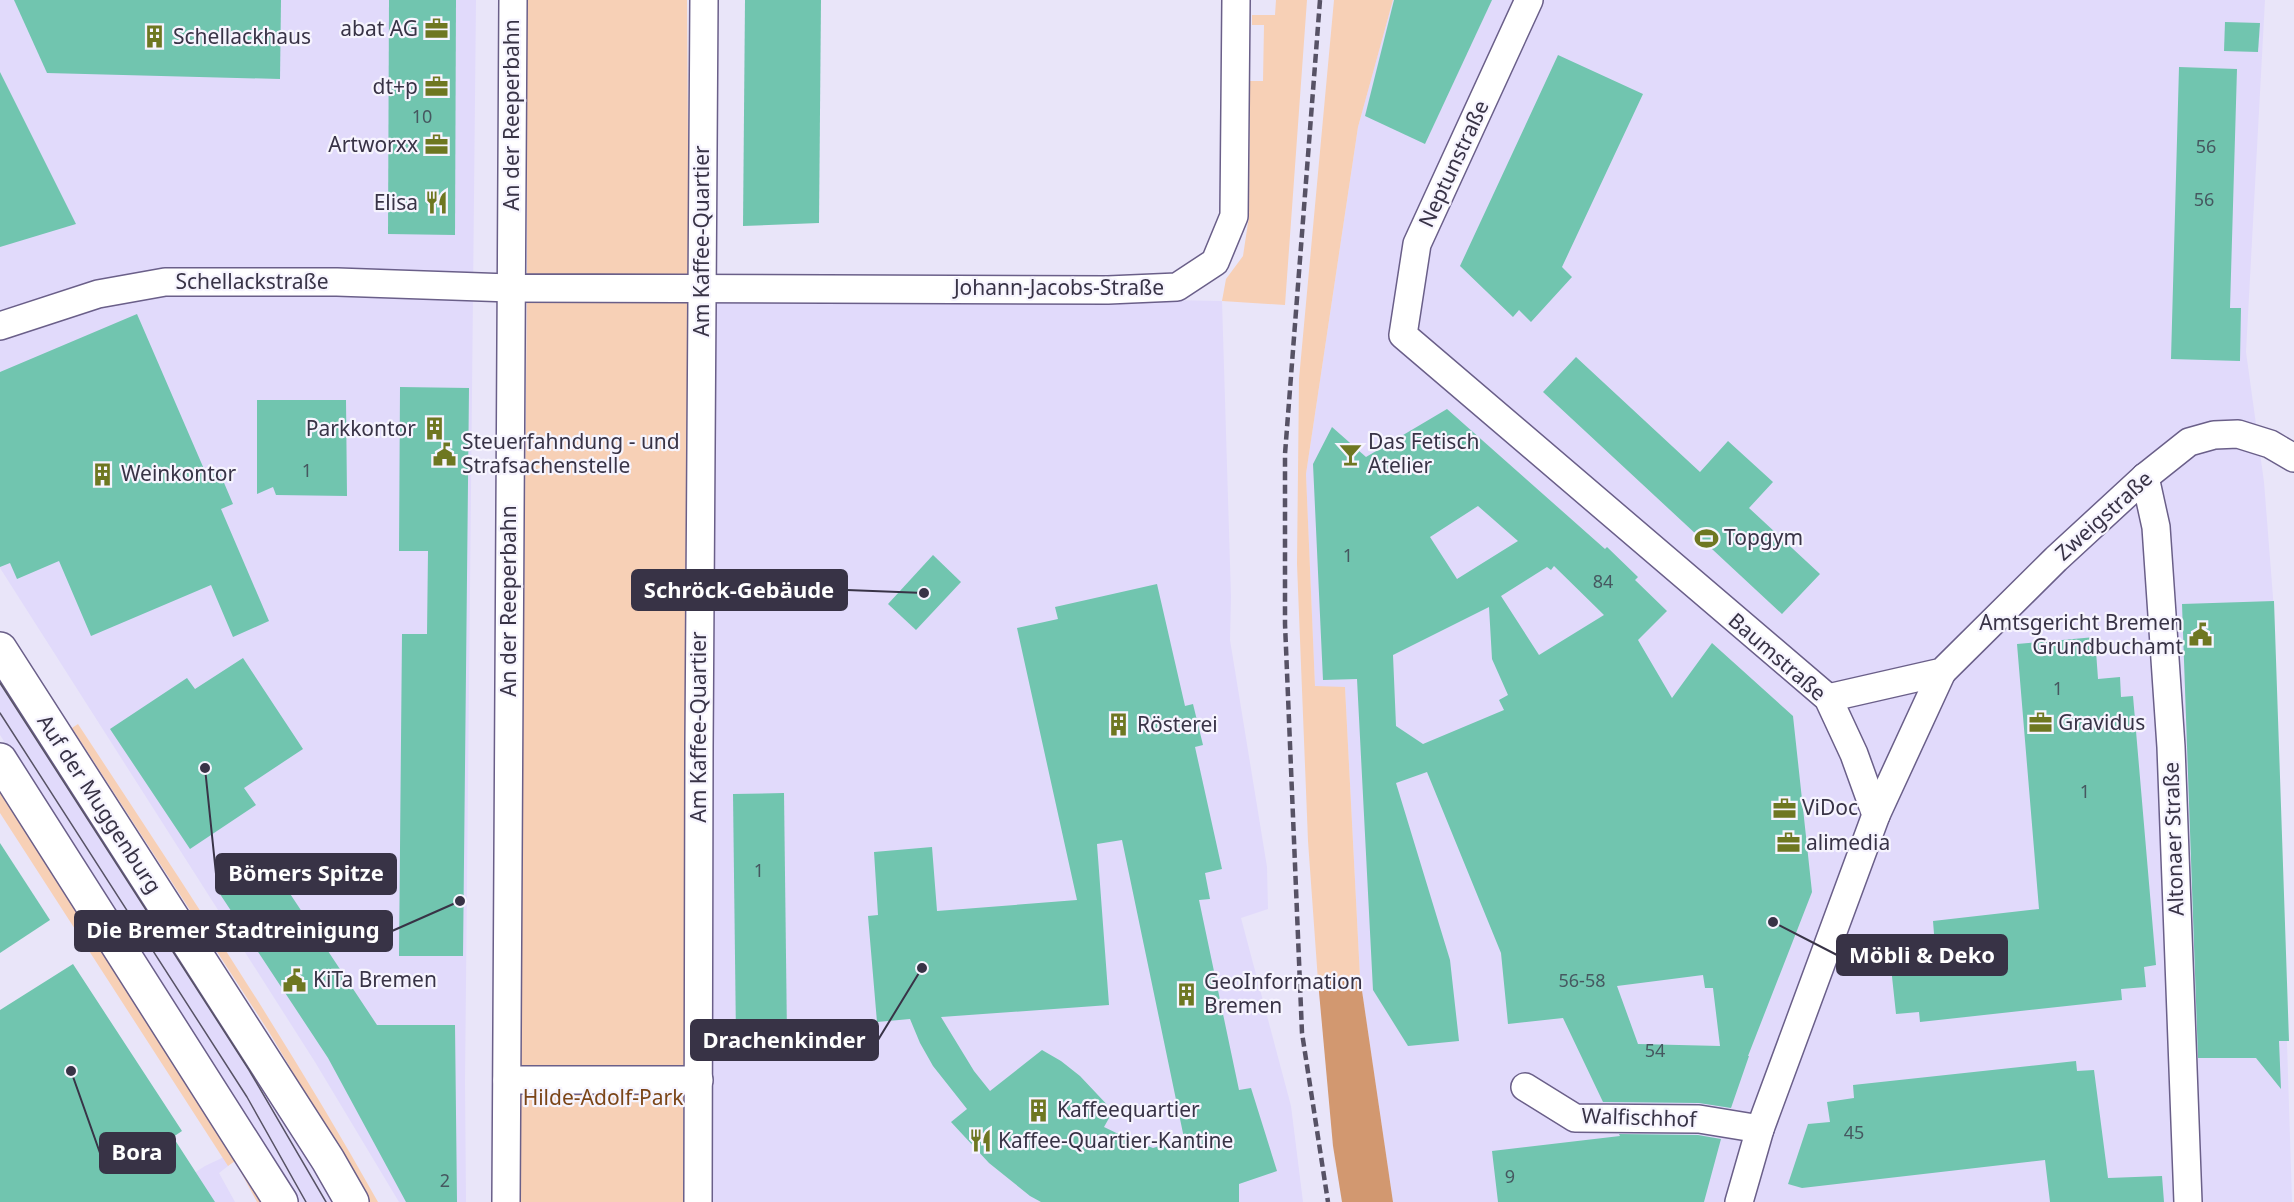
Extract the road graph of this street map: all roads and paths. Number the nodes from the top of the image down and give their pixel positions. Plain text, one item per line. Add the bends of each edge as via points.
1 (513, 0) edge
2 (704, 0) edge
3 (1236, 0) edge
4 (1529, 0) edge
5 (511, 288) junction
6 (702, 288) junction
7 (0, 326) edge
8 (1403, 335) joint
9 (2294, 458) edge
10 (2145, 477) junction
11 (0, 649) edge
12 (1942, 672) junction
13 (1828, 698) junction
14 (0, 760) edge
15 (1876, 815) junction
16 (507, 1080) junction
17 (699, 1080) junction
18 (1526, 1087) dead end
19 (1760, 1129) junction
20 (281, 1202) edge
21 (352, 1202) edge
22 (506, 1202) edge
23 (698, 1202) edge
24 (1739, 1202) edge
25 (2188, 1202) edge

1 - 5 street, An der Reeperbahn
2 - 6 street, Am Kaffee-Quartier
3 - 6 street, Johann-Jacobs-Straße via 1234,216 1215,262 1178,287
4 - 8 street, Neptunstraße via 1417,244
5 - 6 street, Johann-Jacobs-Straße
5 - 7 street, Schellackstraße via 165,282 98,294
5 - 16 street, An der Reeperbahn
6 - 17 street, Am Kaffee-Quartier
8 - 13 street, Baumstraße
9 - 10 street, Zweigstraße via 2270,444 2238,434 2214,435 2189,442
10 - 12 street, Zweigstraße
10 - 25 street, Altonaer Straße via 2156,527 2171,747
11 - 21 street, Auf der Muggenburg
12 - 13 street
12 - 15 street, Zweigstraße
13 - 15 street, Baumstraße
14 - 20 street
15 - 19 street
16 - 17 street
16 - 22 street, An der Reeperbahn
17 - 23 street, Am Kaffee-Quartier
18 - 19 street, Walfischhof via 1575,1118 1699,1119
19 - 24 street

